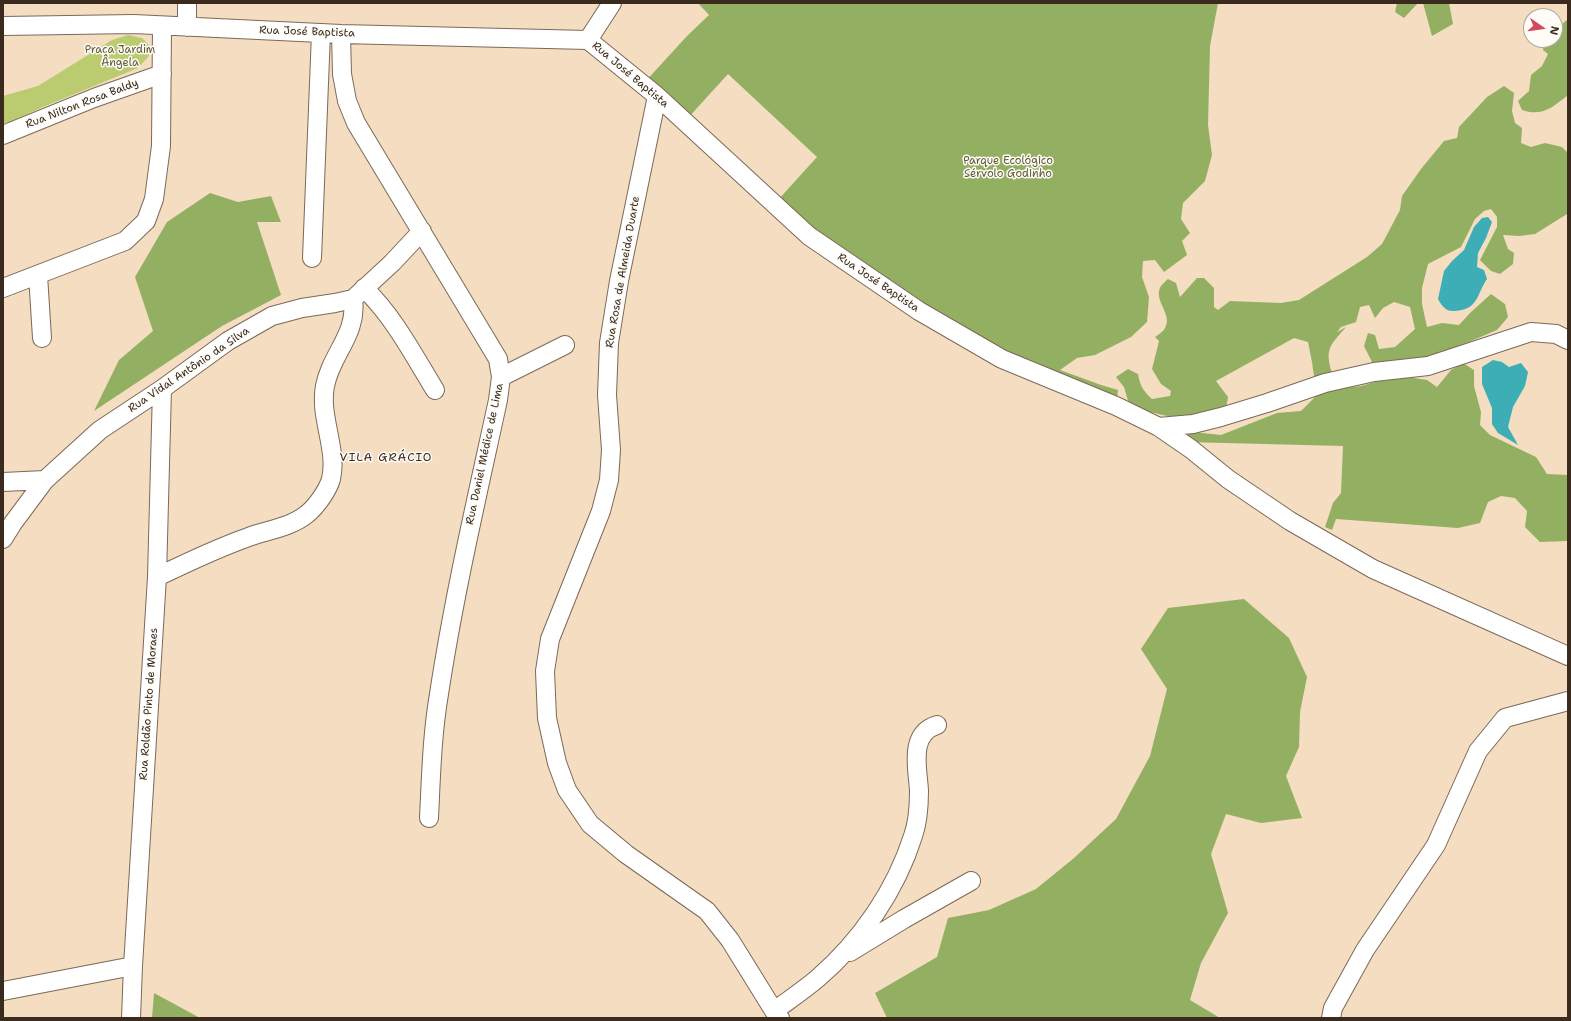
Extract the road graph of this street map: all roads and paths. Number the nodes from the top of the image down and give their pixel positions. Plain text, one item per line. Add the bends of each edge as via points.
1 (187, 3) edge
2 (612, 3) edge
3 (3, 26) edge
4 (162, 26) junction
5 (187, 27) junction
6 (321, 33) junction
7 (341, 34) junction
8 (588, 40) junction
9 (162, 74) junction
10 (657, 96) junction
11 (3, 135) edge
12 (422, 231) junction
13 (312, 258) dead end
14 (38, 275) junction
15 (3, 288) edge
16 (359, 293) junction
17 (42, 338) dead end
18 (1568, 340) edge
19 (565, 345) dead end
20 (501, 377) junction
21 (162, 389) junction
22 (435, 390) dead end
23 (1159, 427) junction
24 (45, 480) junction
25 (3, 482) edge
26 (3, 538) edge
27 (157, 576) junction
28 (1568, 656) edge
29 (1568, 701) edge
30 (937, 725) dead end
31 (429, 818) dead end
32 (971, 882) dead end
33 (839, 958) junction
34 (133, 966) junction
35 (3, 991) edge
36 (777, 1014) edge
37 (131, 1018) edge
38 (1331, 1018) edge

1 - 5 street
2 - 8 street
3 - 4 street, Rua José Baptista
4 - 5 street, Rua José Baptista
4 - 9 street
5 - 6 street, Rua José Baptista
6 - 7 street, Rua José Baptista
6 - 13 street
7 - 8 street, Rua José Baptista
7 - 12 street, Rua Daniel Médice de Lima via 342,74 347,101 356,123
8 - 10 street, Rua José Baptista
9 - 11 street, Rua Nilton Rosa Baldy
9 - 14 street via 161,146 154,199 146,221 125,241
10 - 23 street, Rua José Baptista via 809,236 919,311 1002,359 1116,406
10 - 36 street, Rua Rosa de Almeida Duarte via 619,281 609,343 609,480 601,511 550,639 545,671 547,718 557,763 567,790 590,824 626,854 707,911 730,940
12 - 16 street, Rua Vidal Antônio da Silva
12 - 20 street, Rua Daniel Médice de Lima via 498,359
14 - 15 street
14 - 17 street
16 - 21 street, Rua Vidal Antônio da Silva via 335,303 272,316 228,341
16 - 22 street via 379,303 398,328
16 - 27 street via 347,338 325,386 324,403 332,462 331,479 325,493 308,514 290,524 247,537
18 - 23 street via 1556,334 1531,332 1428,366 1374,372 1325,383 1221,417 1193,424
19 - 20 street
20 - 31 street, Rua Daniel Médice de Lima via 438,695
21 - 24 street, Rua Vidal Antônio da Silva via 100,430
21 - 27 street, Rua Roldão Pinto de Moraes
23 - 28 street, Rua José Baptista via 1228,479 1290,521 1373,569
24 - 25 street
24 - 26 street, Rua Vidal Antônio da Silva
27 - 34 street, Rua Roldão Pinto de Moraes
29 - 38 street via 1505,718 1478,751 1436,845 1365,950 1332,1008
30 - 33 street via 929,727 922,734 917,746 917,825 905,861 876,913
32 - 33 street
33 - 36 street
34 - 35 street
34 - 37 street, Rua Roldão Pinto de Moraes

